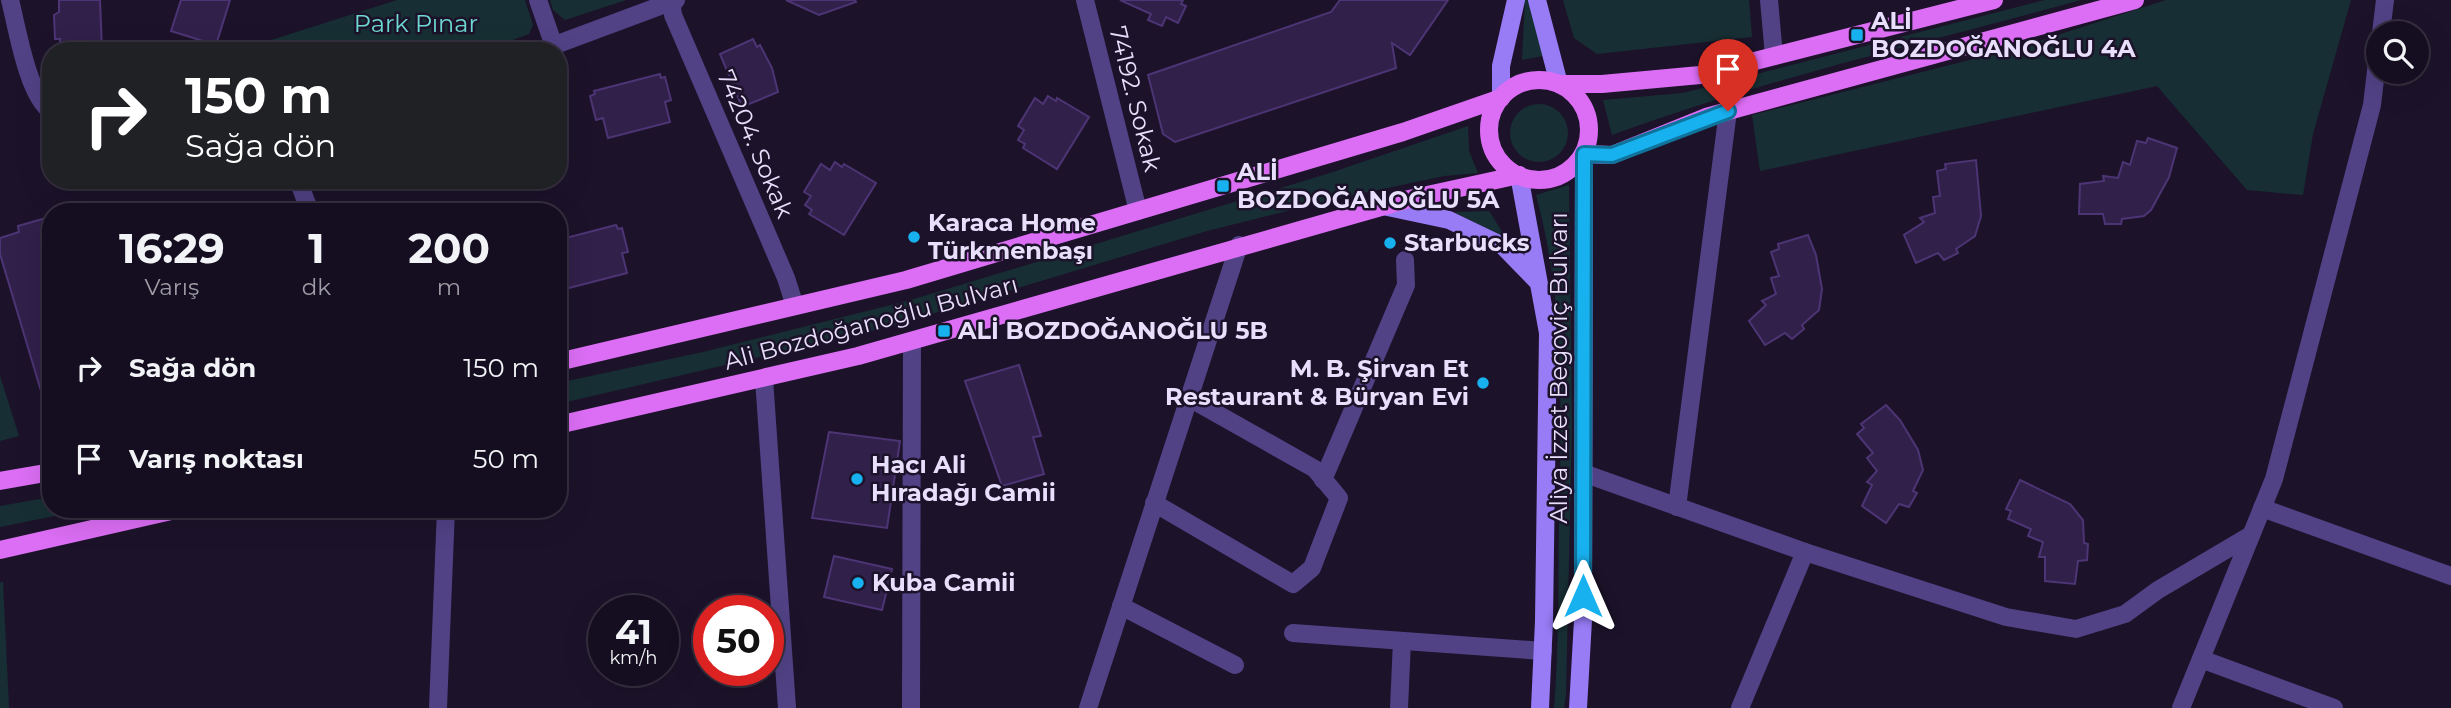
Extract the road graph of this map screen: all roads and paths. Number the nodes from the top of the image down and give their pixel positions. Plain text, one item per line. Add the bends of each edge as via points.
1 (10, 0) edge
2 (538, 0) edge
3 (1085, 0) edge
4 (1516, 0) edge
5 (1537, 0) edge
6 (1769, 0) edge
7 (1994, 0) edge
8 (2135, 0) edge
9 (2385, 0) edge
10 (673, 1) edge
11 (1974, 3) edge
12 (2382, 21) edge
13 (546, 42) edge
14 (563, 42) edge
15 (1774, 56) junction
16 (1559, 84) junction
17 (2374, 84) edge
18 (1501, 98) junction
19 (42, 105) edge
20 (1728, 111) junction
21 (1584, 154) junction
22 (1519, 175) junction
23 (1383, 206) junction
24 (1139, 211) junction
25 (1239, 245) junction
26 (1405, 260) dead end
27 (1538, 282) junction
28 (795, 306) junction
29 (912, 341) junction
30 (567, 360) edge
31 (764, 379) junction
32 (1189, 398) junction
33 (567, 423) edge
34 (1583, 473) junction
35 (42, 474) edge
36 (1324, 480) junction
37 (0, 481) edge
38 (1154, 503) junction
39 (1677, 508) junction
40 (2262, 509) junction
41 (140, 518) edge
42 (446, 518) edge
43 (2251, 535) junction
44 (0, 550) edge
45 (1805, 552) junction
46 (2451, 576) edge
47 (1121, 606) junction
48 (1293, 633) dead end
49 (1402, 641) junction
50 (1543, 651) junction
51 (2201, 659) junction
52 (1235, 664) dead end
53 (438, 708) edge
54 (787, 708) edge
55 (911, 708) edge
56 (1088, 708) edge
57 (1399, 708) edge
58 (1539, 708) edge
59 (1578, 708) edge
60 (1740, 708) edge
61 (2181, 708) edge
62 (2334, 708) edge

1 - 19 street via 30,78
2 - 13 street
3 - 24 street, 74192. Sokak
4 - 18 main road via 1502,66
5 - 16 main road
6 - 15 street
7 - 11 main road
8 - 20 main road
9 - 12 street
10 - 14 street
10 - 28 street, 74204. Sokak via 673,15
11 - 15 main road
15 - 16 main road via 1700,75
16 - 18 main road via 1528,81
16 - 21 main road via 1583,105 1589,137
17 - 40 street via 2274,479
18 - 22 main road via 1489,128 1491,144 1498,159
18 - 24 main road, Ali Bozdoğanoğlu Bulvarı
20 - 21 main road via 1612,155
20 - 39 street
21 - 22 main road via 1559,177 1542,181
21 - 34 main road, Aliya İzzet Begoviç Bulvarı
22 - 23 main road, Ali Bozdoğanoğlu Bulvarı
22 - 27 main road, Aliya İzzet Begoviç Bulvarı
23 - 25 main road, Ali Bozdoğanoğlu Bulvarı
23 - 27 main road via 1449,220 1503,246
24 - 28 main road, Ali Bozdoğanoğlu Bulvarı via 906,280
25 - 29 main road, Ali Bozdoğanoğlu Bulvarı
25 - 32 street
26 - 36 street via 1406,285
27 - 50 main road, Aliya İzzet Begoviç Bulvarı via 1548,333
28 - 30 main road, Ali Bozdoğanoğlu Bulvarı
29 - 31 main road, Ali Bozdoğanoğlu Bulvarı
29 - 55 street
31 - 33 main road, Ali Bozdoğanoğlu Bulvarı
31 - 54 street
32 - 36 street via 1315,469
32 - 38 street
34 - 39 street
34 - 59 main road, Aliya İzzet Begoviç Bulvarı
35 - 37 main road
36 - 38 street via 1339,498 1312,568 1293,584
38 - 47 street
39 - 45 street
40 - 43 street
40 - 46 street
41 - 44 main road
42 - 53 street
43 - 45 street via 2125,614 2076,629 2006,617
43 - 51 street
45 - 60 street
47 - 52 street
47 - 56 street
48 - 49 street
49 - 50 street
49 - 57 street
50 - 58 main road, Aliya İzzet Begoviç Bulvarı
51 - 61 street
51 - 62 street

